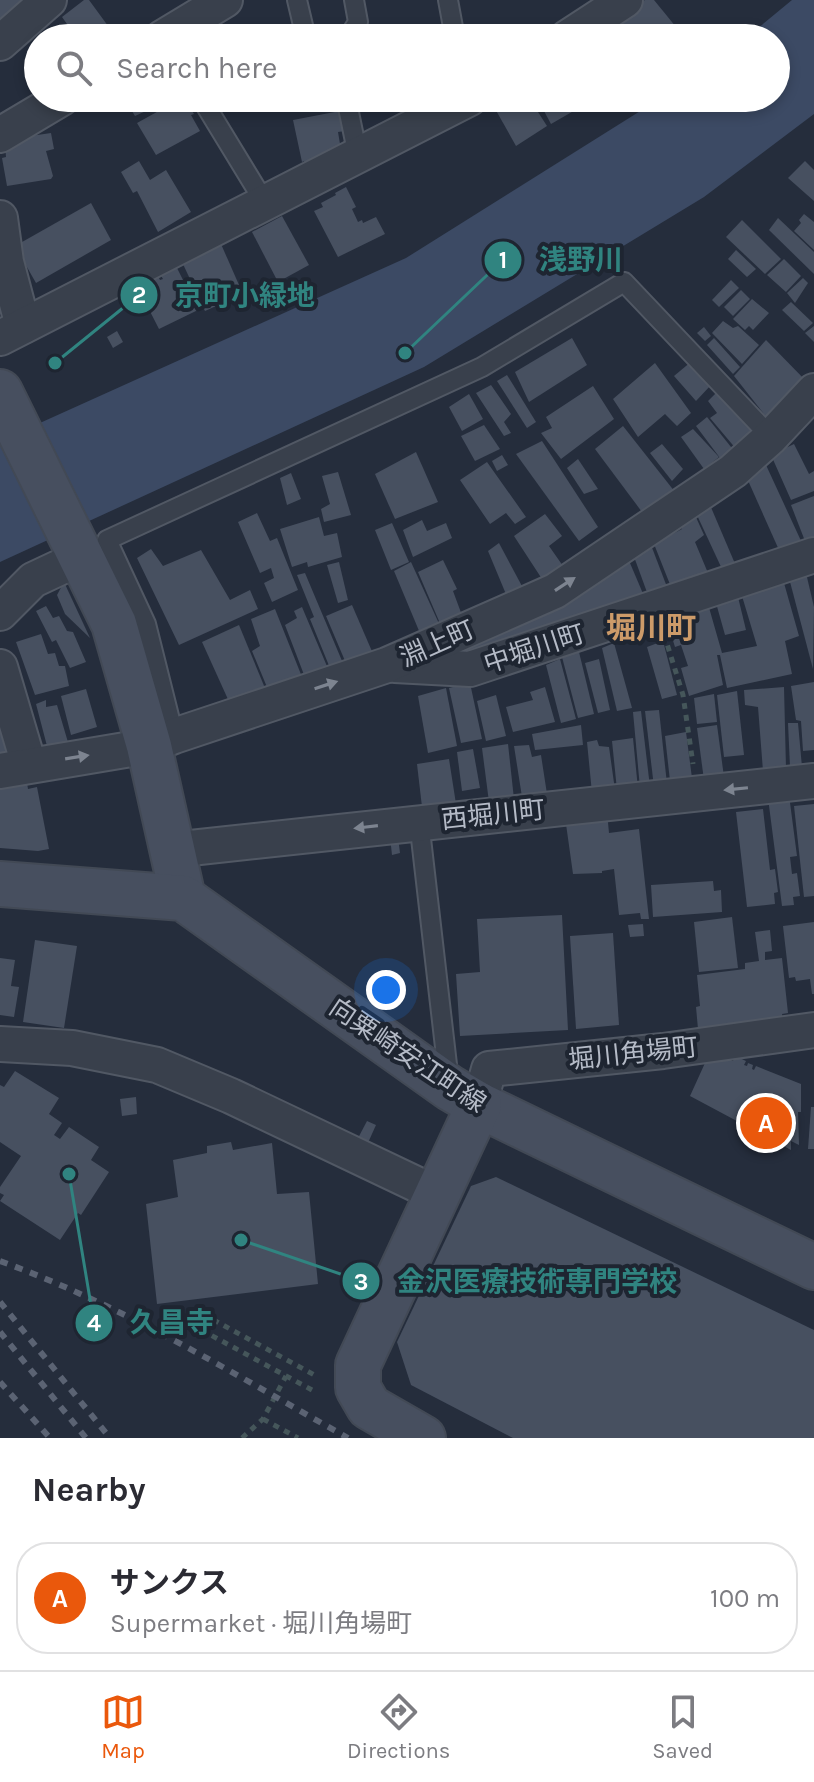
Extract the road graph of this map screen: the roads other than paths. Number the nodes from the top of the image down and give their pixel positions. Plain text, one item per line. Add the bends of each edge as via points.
1 (49, 0) edge
2 (225, 0) edge
3 (297, 0) edge
4 (354, 0) edge
5 (448, 0) edge
6 (625, 0) edge
7 (186, 24) edge
8 (303, 24) edge
9 (357, 24) edge
10 (452, 24) edge
11 (588, 24) edge
12 (0, 43) edge
13 (39, 112) edge
14 (210, 112) edge
15 (349, 112) edge
16 (442, 112) edge
17 (0, 135) edge
18 (358, 156) junction
19 (265, 203) junction
20 (0, 218) edge
21 (11, 332) edge
22 (814, 391) edge
23 (0, 392) edge
24 (771, 437) junction
25 (814, 555) edge
26 (82, 557) junction
27 (0, 613) edge
28 (387, 665) junction
29 (0, 667) edge
30 (162, 741) junction
31 (15, 768) edge
32 (814, 781) edge
33 (419, 821) junction
34 (172, 850) junction
35 (0, 884) edge
36 (183, 898) junction
37 (814, 1030) edge
38 (0, 1044) edge
39 (464, 1097) junction
40 (439, 1195) junction
41 (814, 1267) edge
42 (423, 1438) edge

1 - 12 street
2 - 7 street
3 - 8 lane
4 - 9 lane
5 - 10 lane
6 - 11 street
13 - 17 street
14 - 19 lane
15 - 18 lane
16 - 18 street
18 - 19 street
19 - 21 street
20 - 21 street
22 - 24 street, 淵上町
23 - 26 street
28 -> 24 street, 淵上町 via 555,591 733,471
24 - 30 lane via 624,282 482,367 107,540 146,624
25 - 28 street, 中堀川町 via 470,669
26 - 27 street via 33,580
26 - 30 street
30 -> 28 street, 淵上町
29 - 31 street
31 -> 30 street, 淵上町
30 - 34 street
32 -> 33 street, 西堀川町
33 -> 34 street, 西堀川町
33 - 39 lane
34 - 36 street
35 - 36 street
36 - 39 street, 向粟崎安江町線
37 - 39 street, 堀川角場町 via 489,1069
38 - 40 street via 72,1048 157,1065
39 - 40 street
39 - 41 street, 向粟崎安江町線
40 - 42 street via 358,1365 358,1388 369,1407

